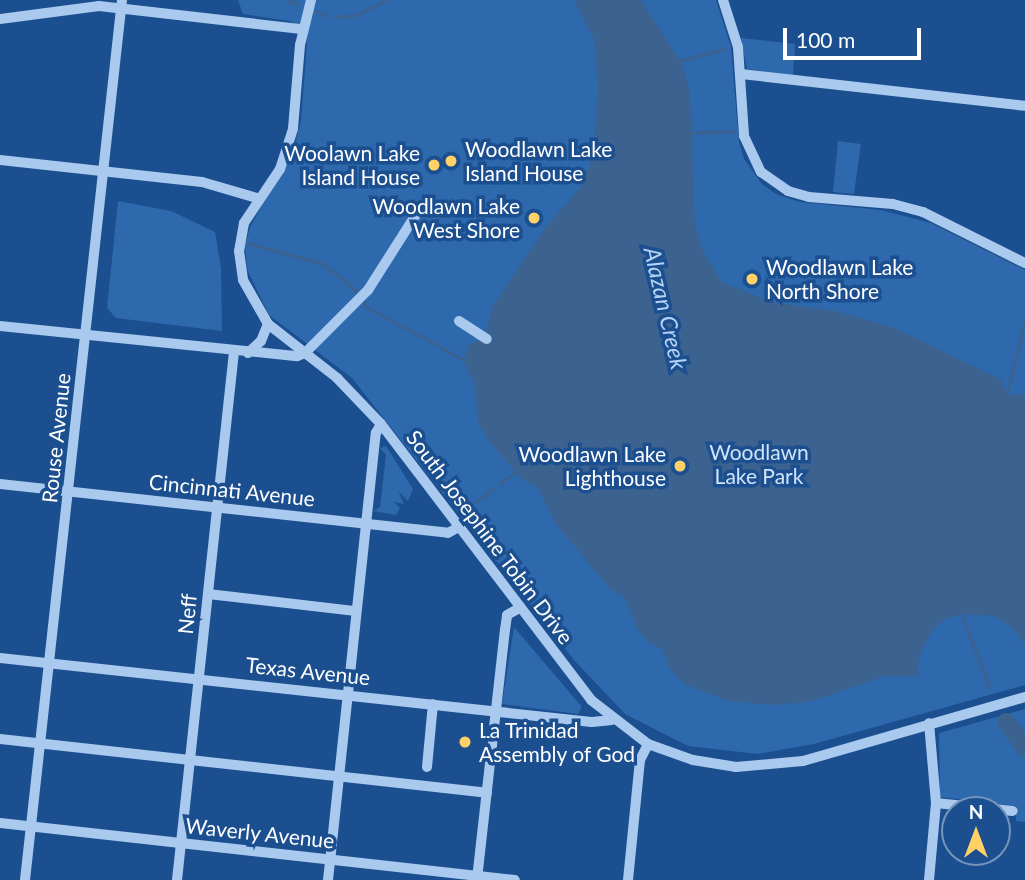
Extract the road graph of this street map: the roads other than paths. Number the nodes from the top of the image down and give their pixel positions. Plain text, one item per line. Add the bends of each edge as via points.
1 (311, 0) edge
2 (723, 0) edge
3 (122, 4) edge
4 (0, 19) edge
5 (302, 29) junction
6 (741, 74) junction
7 (1025, 106) edge
8 (0, 160) edge
9 (103, 172) junction
10 (260, 199) junction
11 (420, 208) dead end
12 (1025, 263) edge
13 (459, 321) dead end
14 (268, 324) junction
15 (0, 326) edge
16 (87, 336) junction
17 (487, 339) dead end
18 (234, 352) junction
19 (248, 353) junction
20 (305, 353) junction
21 (381, 424) junction
22 (0, 484) edge
23 (69, 492) junction
24 (217, 508) junction
25 (366, 524) junction
26 (458, 527) junction
27 (208, 594) junction
28 (518, 609) junction
29 (356, 611) junction
30 (0, 658) edge
31 (51, 663) junction
32 (199, 679) junction
33 (346, 694) junction
34 (1025, 697) edge
35 (433, 704) junction
36 (496, 710) junction
37 (612, 720) junction
38 (932, 722) junction
39 (0, 740) edge
40 (42, 744) junction
41 (648, 744) junction
42 (191, 760) junction
43 (427, 767) dead end
44 (340, 778) junction
45 (487, 793) junction
46 (936, 803) junction
47 (1013, 811) dead end
48 (0, 823) edge
49 (31, 827) junction
50 (182, 843) junction
51 (330, 860) junction
52 (478, 878) edge
53 (25, 880) edge
54 (177, 880) edge
55 (328, 880) edge
56 (515, 880) edge
57 (628, 880) edge
58 (929, 880) edge

1 - 5 street, South Josephine Tobin Drive
2 - 6 street
3 - 4 street
3 - 5 street
3 - 9 street, Rouse Avenue
5 - 10 street, South Josephine Tobin Drive via 289,146
6 - 7 street
6 - 12 street via 744,136 750,157 780,187 809,197 893,204 923,212
8 - 9 street
9 - 10 street via 221,185
9 - 16 street, Rouse Avenue
10 - 14 street, South Josephine Tobin Drive via 244,223 240,261 250,295
11 - 20 street via 381,269
13 - 17 street
14 - 19 street via 261,341
14 - 20 street, South Josephine Tobin Drive
15 - 16 street
16 - 18 street
16 - 23 street, Rouse Avenue
18 - 19 street
18 - 24 street, Neff
19 - 20 street
20 - 21 street, South Josephine Tobin Drive
21 - 25 street via 376,433
21 - 26 street, South Josephine Tobin Drive
22 - 23 street, Cincinnati Avenue
23 - 24 street, Cincinnati Avenue
23 - 31 street, Rouse Avenue
24 - 25 street, Cincinnati Avenue
24 - 27 street, Neff
25 - 26 street, Cincinnati Avenue via 447,533
25 - 29 street
26 - 28 street, South Josephine Tobin Drive
27 - 29 street
27 - 32 street, Neff
28 - 36 street via 508,615
28 - 37 street, South Josephine Tobin Drive
29 - 33 street
30 - 31 street, Texas Avenue
31 - 32 street, Texas Avenue
31 - 40 street, Rouse Avenue
32 - 33 street, Texas Avenue
32 - 42 street, Neff
33 - 35 street, Texas Avenue
33 - 44 street
34 - 38 street, South Josephine Tobin Drive
35 - 36 street, Texas Avenue
35 - 43 street
36 - 37 street, Texas Avenue via 592,722
36 - 45 street
37 - 41 street, South Josephine Tobin Drive
38 - 41 street, South Josephine Tobin Drive via 803,761 759,767 714,765
38 - 46 street
39 - 40 street
40 - 42 street
40 - 49 street, Rouse Avenue
41 - 57 street via 640,760
42 - 44 street
42 - 50 street, Neff
44 - 45 street
44 - 51 street
45 - 52 street
46 - 47 street
46 - 58 street
48 - 49 street, Waverly Avenue
49 - 50 street, Waverly Avenue
49 - 53 street, Rouse Avenue
50 - 51 street, Waverly Avenue
50 - 54 street, Neff
51 - 52 street, Waverly Avenue
51 - 55 street
52 - 56 street, Waverly Avenue

